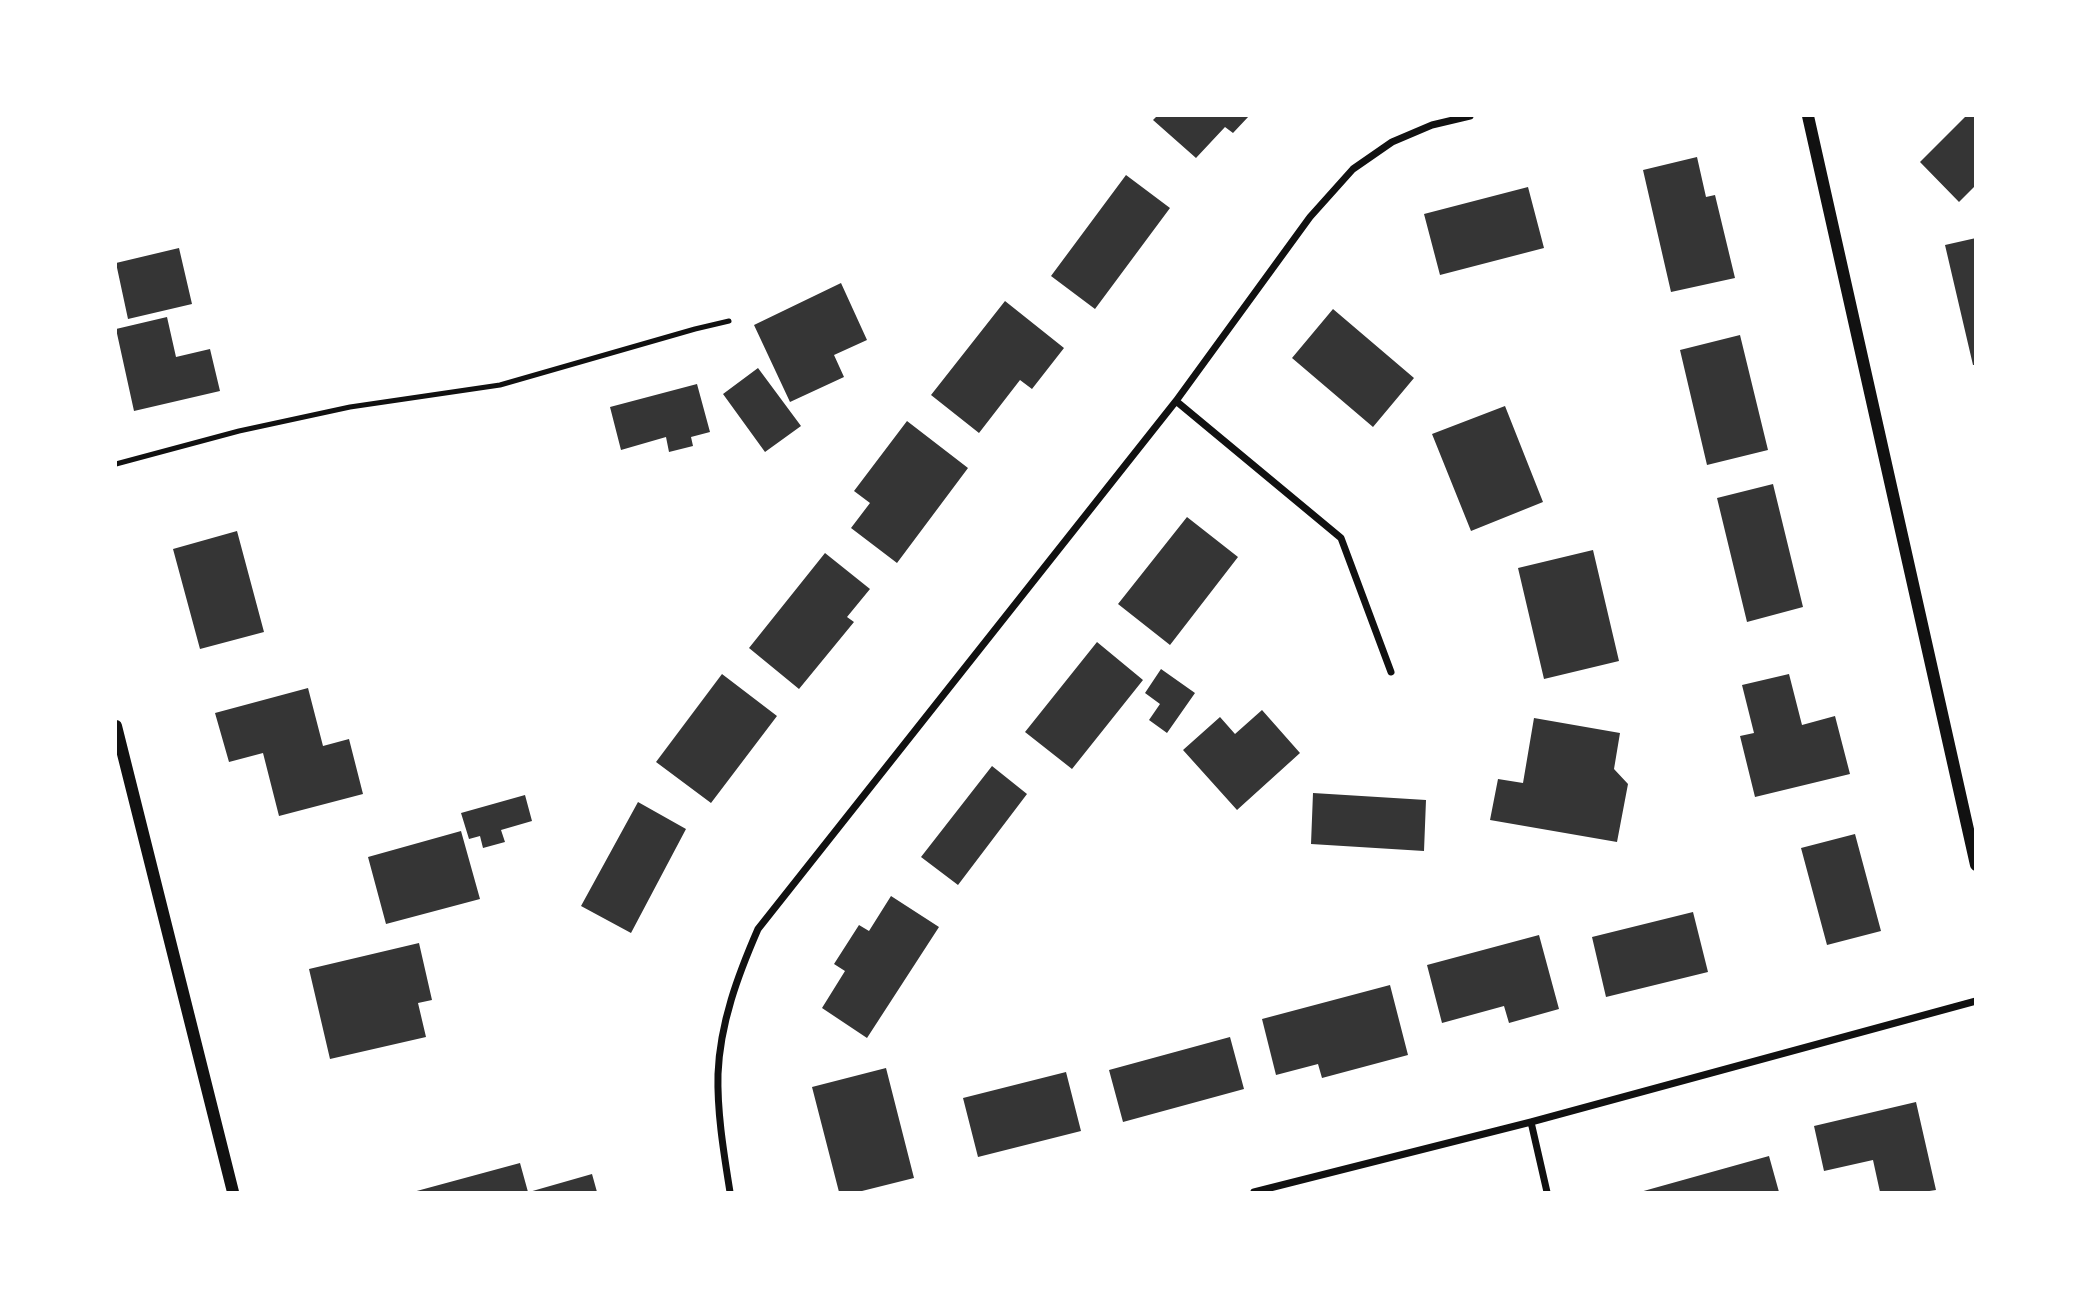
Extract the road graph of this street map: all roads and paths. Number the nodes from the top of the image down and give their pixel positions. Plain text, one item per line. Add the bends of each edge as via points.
1 (1470, 116) edge
2 (1808, 116) edge
3 (729, 321) dead end
4 (1176, 401) junction
5 (116, 464) edge
6 (1391, 672) dead end
7 (116, 726) edge
8 (1972, 833) edge
9 (1976, 864) edge
10 (1976, 1001) edge
11 (1531, 1122) junction
12 (233, 1192) edge
13 (730, 1192) edge
14 (1254, 1192) edge
15 (1547, 1192) edge

1 - 4 street via 1392,142 1353,169 1310,217
2 - 8 street
3 - 5 lane via 500,385 350,407
4 - 6 street via 1341,538
4 - 13 street via 758,929 728,1009 718,1074
7 - 12 street
8 - 9 street
10 - 11 street
11 - 14 street
11 - 15 street

